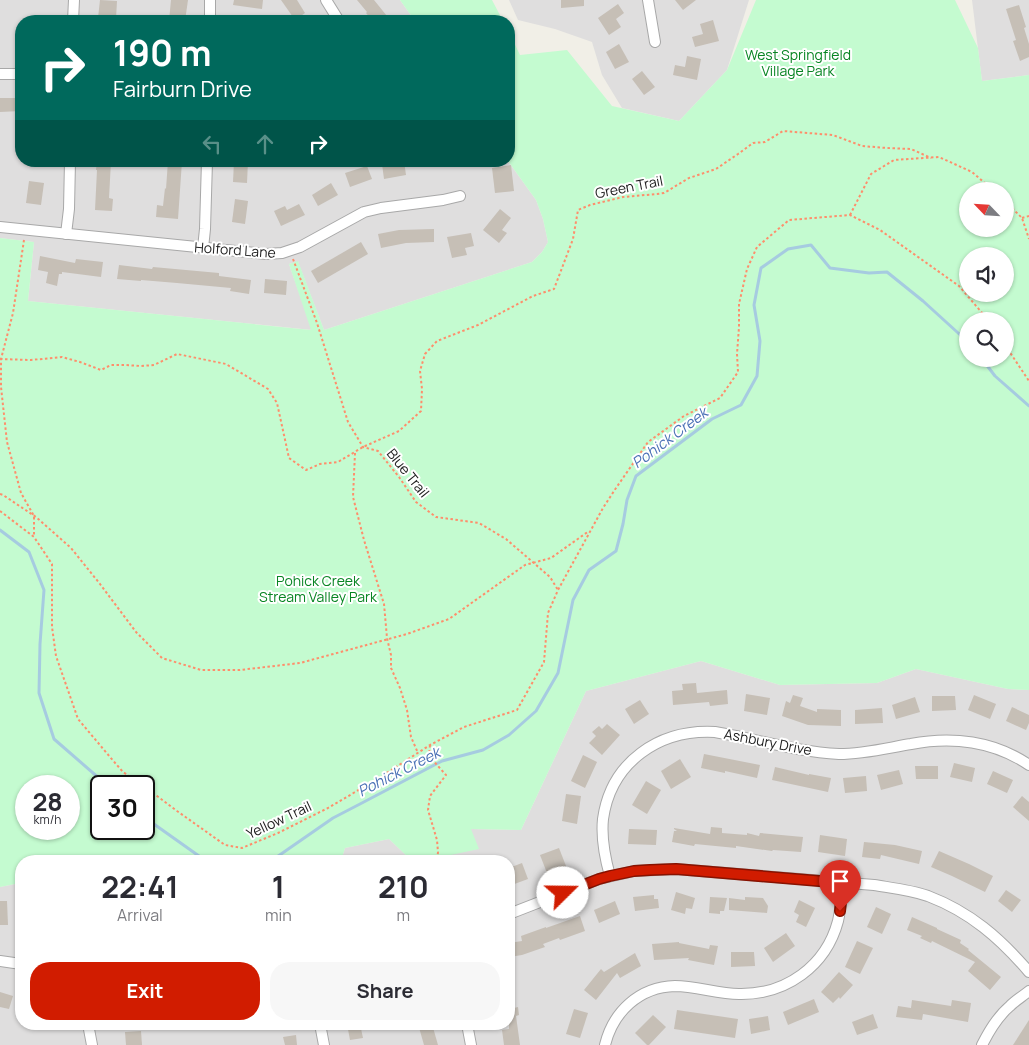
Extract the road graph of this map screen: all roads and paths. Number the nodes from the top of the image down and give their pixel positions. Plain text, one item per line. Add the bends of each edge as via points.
1 (74, 0) edge
2 (210, 0) edge
3 (326, 0) edge
4 (648, 0) edge
5 (73, 15) edge
6 (210, 15) edge
7 (335, 15) edge
8 (655, 42) dead end
9 (0, 74) edge
10 (15, 74) edge
11 (931, 158) junction
12 (70, 167) edge
13 (206, 167) edge
14 (984, 182) edge
15 (460, 196) dead end
16 (1014, 210) edge
17 (850, 215) junction
18 (1029, 216) edge
19 (1022, 218) junction
20 (0, 227) edge
21 (26, 230) junction
22 (66, 234) junction
23 (1029, 239) edge
24 (203, 248) junction
25 (291, 251) junction
26 (981, 312) edge
27 (0, 359) edge
28 (1014, 359) edge
29 (1029, 382) edge
30 (363, 447) junction
31 (355, 453) junction
32 (0, 494) edge
33 (0, 511) edge
34 (34, 516) junction
35 (591, 529) junction
36 (34, 537) junction
37 (533, 563) junction
38 (558, 590) junction
39 (388, 638) junction
40 (430, 745) junction
41 (418, 753) junction
42 (1029, 765) edge
43 (437, 855) edge
44 (610, 876) junction
45 (843, 883) junction
46 (515, 912) edge
47 (0, 961) edge
48 (15, 963) edge
49 (1029, 972) edge
50 (1029, 991) edge
51 (89, 1030) edge
52 (321, 1030) edge
53 (468, 1030) edge
54 (92, 1045) edge
55 (324, 1045) edge
56 (471, 1045) edge
57 (605, 1045) edge
58 (982, 1045) edge

1 - 5 street
2 - 6 street
3 - 7 street
4 - 8 street
9 - 10 street
11 - 14 path, Green Trail via 939,157 972,172
11 - 17 path, Green Trail via 894,160 872,174
11 - 30 path, Green Trail via 911,149 862,146 833,135 782,131 765,142 753,143 716,169 689,178 664,193 623,196 578,210 573,239 554,289 437,341 425,354 420,371 422,411 399,431
12 - 22 street
13 - 24 street
15 - 25 street, Holford Lane via 364,212
16 - 19 path
17 - 26 path via 880,230 959,286
17 - 35 path via 789,220 757,247 747,269 739,304 738,372 720,398 684,416 648,442
18 - 19 path
19 - 23 path
20 - 21 street, Holford Lane
21 - 22 street, Holford Lane
21 - 27 path via 13,313
22 - 24 street, Holford Lane
24 - 25 street, Holford Lane via 266,254
25 - 30 path via 348,422
27 - 31 path via 62,357 101,370 111,365 154,365 177,354 226,364 268,389 277,403 289,458 301,467 306,470 338,462
27 - 34 path via 7,442 21,493
28 - 29 path
30 - 31 path
30 - 37 path, Blue Trail via 378,451 416,502 436,517 479,523 506,539
31 - 39 path via 353,497 384,604
32 - 34 path
33 - 36 path, Yellow Trail
34 - 36 path
34 - 39 path via 71,548 136,632 162,658 201,670 240,670 300,663
35 - 37 path via 551,558
35 - 38 path, Yellow Trail
36 - 41 path, Yellow Trail via 52,564 52,627 56,656 78,719 123,772 225,845 242,848 278,834 328,808
37 - 38 path, Blue Trail via 550,577
37 - 39 path via 525,565 449,619
38 - 40 path, Yellow Trail via 548,612 544,662 517,710 464,727
39 - 41 path via 391,668 400,688
40 - 41 path, Yellow Trail
40 - 43 path via 429,756 446,775 430,796 428,810 437,840
42 - 44 street, Ashbury Drive via 1006,752 974,742 934,740 871,752 840,754 714,732 681,734 656,743 635,757 612,790 605,809 603,830
44 - 45 street via 676,869
44 - 46 street
45 - 49 street via 900,889 951,906 996,937
45 - 57 street via 838,921 830,940 817,961 798,978 753,994 676,986 651,990 635,998 621,1012 610,1028
47 - 48 street
50 - 58 street via 999,1017
51 - 54 street
52 - 55 street
53 - 56 street

